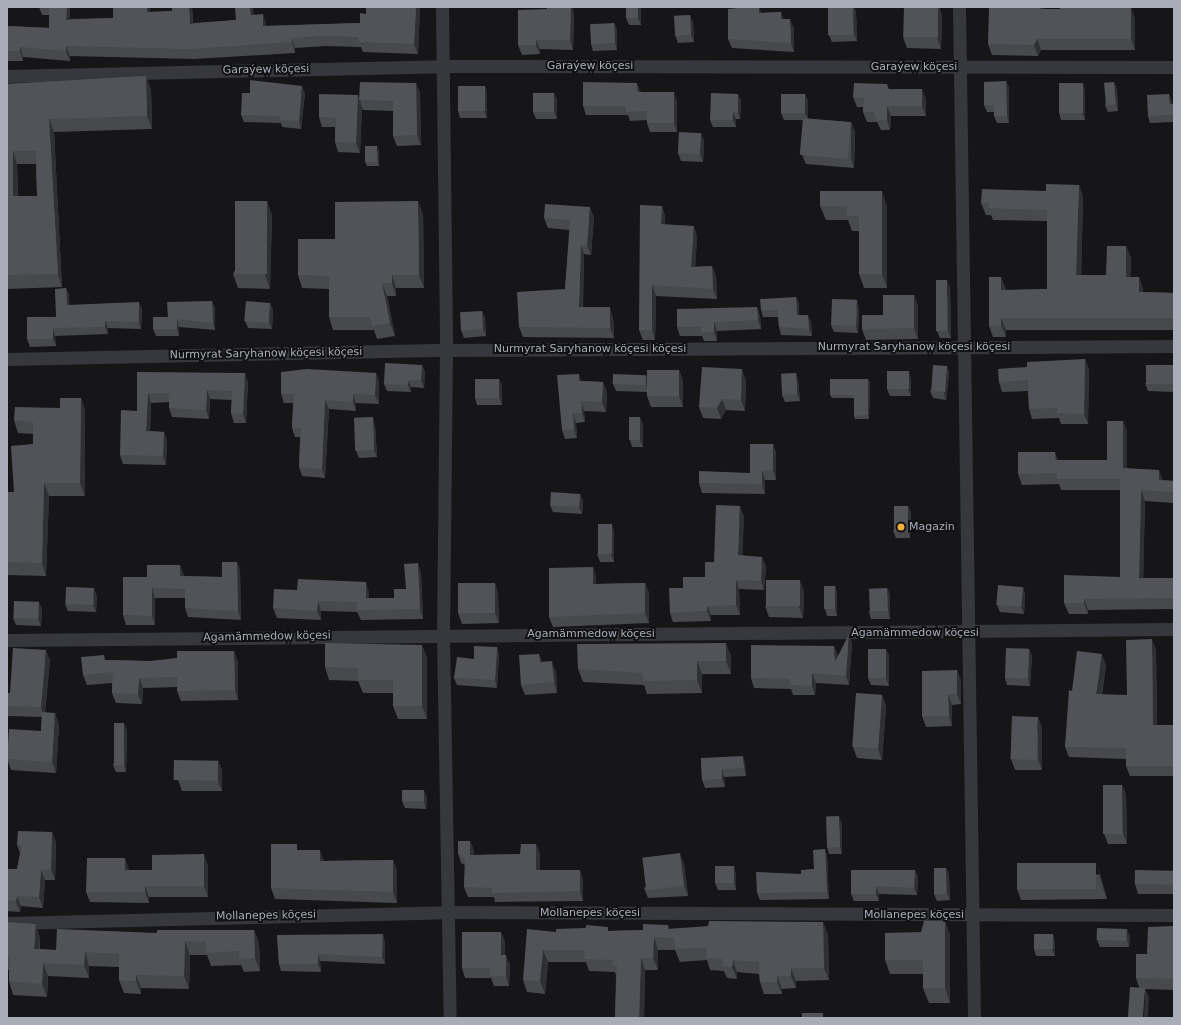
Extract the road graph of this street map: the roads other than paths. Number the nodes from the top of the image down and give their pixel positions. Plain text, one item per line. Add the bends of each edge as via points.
1 (442, 7) edge
2 (959, 7) edge
3 (442, 66) junction
4 (960, 67) junction
5 (1174, 67) edge
6 (7, 76) edge
7 (962, 346) junction
8 (1174, 346) edge
9 (446, 350) junction
10 (7, 359) edge
11 (1174, 629) edge
12 (970, 632) junction
13 (443, 635) junction
14 (7, 640) edge
15 (447, 912) junction
16 (973, 915) junction
17 (1174, 915) edge
18 (7, 923) edge
19 (450, 1018) edge
20 (974, 1018) edge

1 - 3 street
2 - 4 street
3 - 4 street, Garaýew köçesi
3 - 6 street, Garaýew köçesi
3 - 9 street
4 - 5 street, Garaýew köçesi
4 - 7 street
7 - 8 street, Nurmyrat Saryhanow köçesi köçesi
7 - 9 street, Nurmyrat Saryhanow köçesi köçesi
7 - 12 street
9 - 10 street, Nurmyrat Saryhanow köçesi köçesi
9 - 13 street
11 - 12 street, Agamämmedow köçesi
12 - 13 street, Agamämmedow köçesi
12 - 16 street
13 - 14 street, Agamämmedow köçesi
13 - 15 street
15 - 16 street, Mollanepes köçesi
15 - 18 street, Mollanepes köçesi
15 - 19 street
16 - 17 street, Mollanepes köçesi
16 - 20 street

